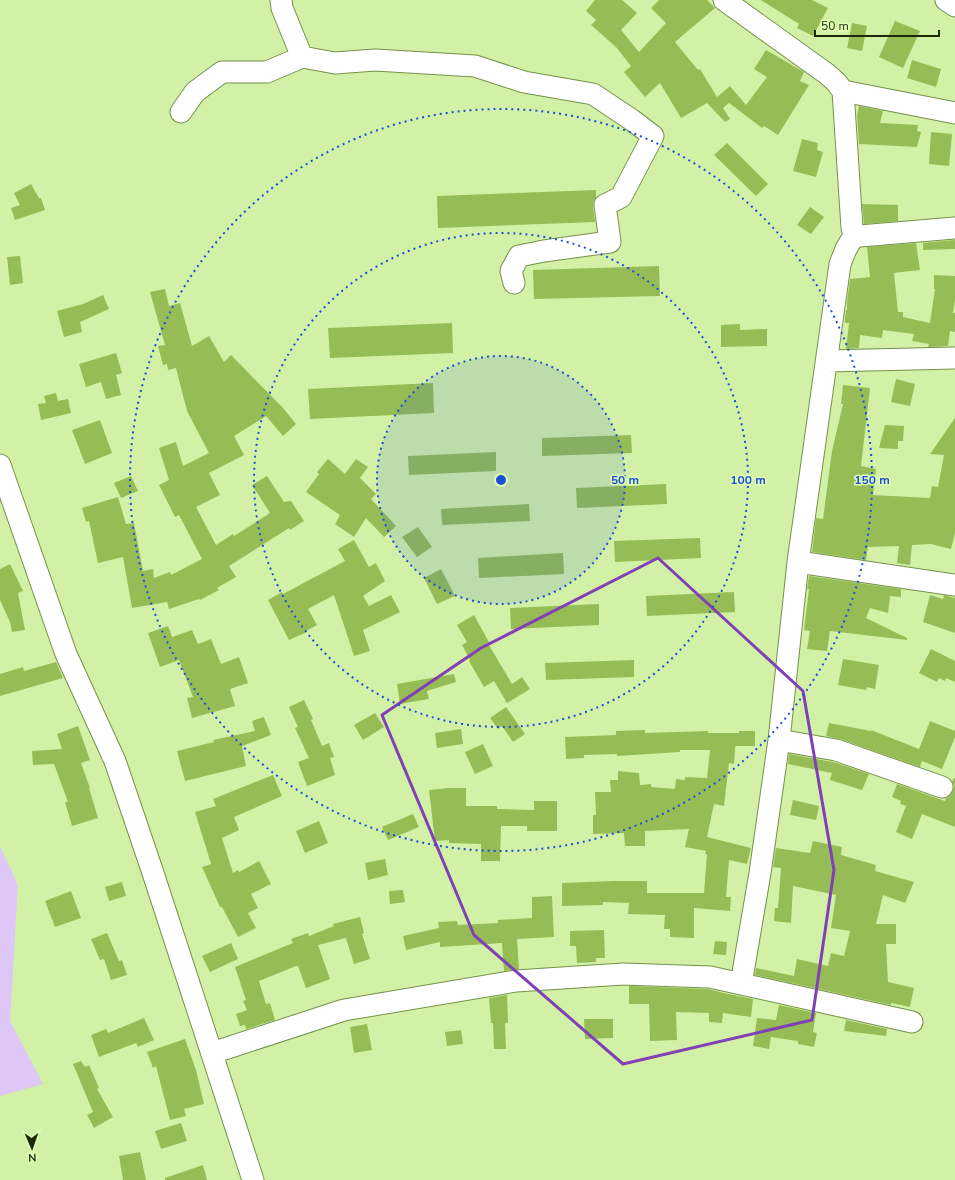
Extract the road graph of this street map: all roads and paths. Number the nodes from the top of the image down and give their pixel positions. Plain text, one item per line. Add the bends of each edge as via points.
1 (281, 0) edge
2 (724, 0) edge
3 (946, 0) edge
4 (955, 6) edge
5 (302, 56) junction
6 (843, 91) junction
7 (182, 112) dead end
8 (955, 113) edge
9 (955, 228) edge
10 (855, 234) junction
11 (514, 283) dead end
12 (955, 358) edge
13 (827, 361) junction
14 (0, 465) edge
15 (798, 562) junction
16 (955, 585) edge
17 (779, 740) junction
18 (942, 787) dead end
19 (741, 984) junction
20 (912, 1022) dead end
21 (212, 1053) junction
22 (253, 1180) edge

1 - 5 street
2 - 6 street via 827,74
3 - 4 street
5 - 7 street via 267,72 222,72 195,92
5 - 11 street via 335,63 374,60 475,66 524,82 593,94 653,136 621,197 605,204 610,242 519,256 511,271
6 - 8 street
6 - 10 street via 852,228
9 - 10 street via 860,236
10 - 13 street via 840,264
12 - 13 street
13 - 15 street
14 - 21 street via 66,654 115,761
15 - 16 street
15 - 17 street
17 - 18 street via 836,750
17 - 19 street
19 - 20 street
19 - 21 street via 710,977 623,974 516,981 344,1010
21 - 22 street

